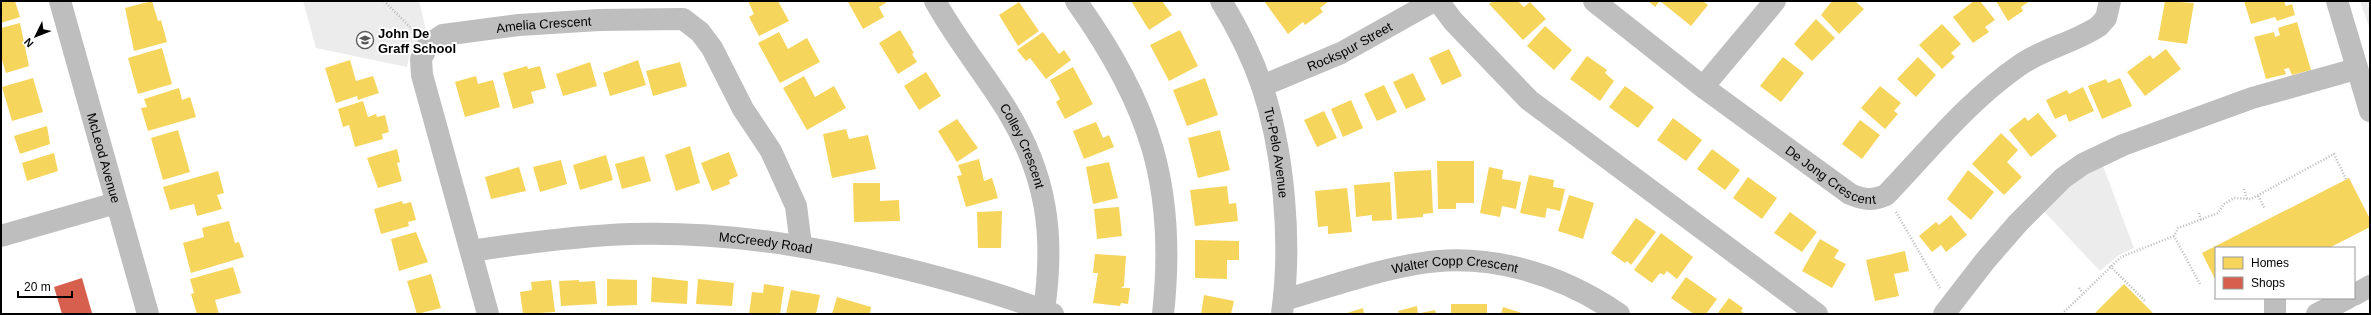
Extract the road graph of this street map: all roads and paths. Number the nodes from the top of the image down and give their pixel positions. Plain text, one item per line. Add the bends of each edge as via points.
1 (60, 1) edge
2 (384, 1) edge
3 (935, 1) edge
4 (1076, 1) edge
5 (1221, 1) edge
6 (1434, 1) edge
7 (1438, 1) edge
8 (1594, 1) edge
9 (1775, 1) edge
10 (2110, 1) edge
11 (2337, 1) edge
12 (428, 46) junction
13 (2356, 69) junction
14 (1262, 86) junction
15 (1703, 87) junction
16 (2370, 110) edge
17 (2346, 179) dead end
18 (2244, 189) dead end
19 (1886, 195) junction
20 (2258, 196) junction
21 (2247, 199) junction
22 (116, 203) junction
23 (2265, 209) dead end
24 (2199, 213) dead end
25 (2201, 220) junction
26 (1, 236) edge
27 (2174, 236) junction
28 (2156, 237) dead end
29 (2158, 241) junction
30 (801, 245) junction
31 (471, 251) junction
32 (2110, 266) junction
33 (2200, 284) dead end
34 (2079, 288) dead end
35 (2083, 293) junction
36 (2276, 299) edge
37 (2343, 299) edge
38 (2146, 302) dead end
39 (1283, 307) edge
40 (1948, 309) edge
41 (1048, 312) edge
42 (148, 314) edge
43 (488, 314) edge
44 (1163, 314) edge
45 (1619, 314) edge
46 (1817, 314) edge
47 (2062, 314) edge
48 (2275, 314) edge
49 (2317, 314) edge

1 - 22 street, McLeod Avenue
2 - 12 path
3 - 41 street, Colley Crescent via 949,26 1006,109 1022,137 1040,182 1049,230
4 - 44 street via 1105,41 1126,78 1149,131 1161,181 1167,228 1168,270
5 - 14 street, Tu-Pelo Avenue via 1244,44
6 - 14 street, Rockspur Street via 1341,53
7 - 46 street via 1453,21 1529,100
8 - 15 street, De Jong Crescent
9 - 15 street
10 - 19 street, De Jong Crescent via 2106,18 2099,26 2021,64 1994,84
11 - 13 street
12 - 30 street, Amelia Crescent via 443,35 519,25 599,20 683,19 700,32 712,48 743,109 771,151 796,206
12 - 31 street via 421,59 422,75
13 - 16 street
13 - 40 street via 2252,98 2116,147 2083,164 2063,178 2037,203 1985,261
14 - 39 street, Tu-Pelo Avenue via 1276,144 1286,214
15 - 19 street, De Jong Crescent via 1850,194 1863,200 1876,200
17 - 20 path via 2334,154
18 - 21 path
19 - 40 path via 1947,300
20 - 21 path
20 - 23 path
21 - 25 path via 2234,198 2224,204 2218,213
22 - 26 street
22 - 42 street, McLeod Avenue
24 - 25 path
25 - 27 path via 2178,228
27 - 29 path
27 - 33 path
28 - 29 path
29 - 32 path via 2121,257
30 - 31 street, McCreedy Road via 696,235 631,234 550,240
30 - 41 street, McCreedy Road via 850,254 959,282
31 - 43 street
32 - 35 path
32 - 38 path
34 - 35 path
35 - 47 path
36 - 48 street
37 - 49 street
39 - 45 street, Walter Copp Crescent via 1391,269 1430,262 1469,261 1529,271 1563,282 1599,300

